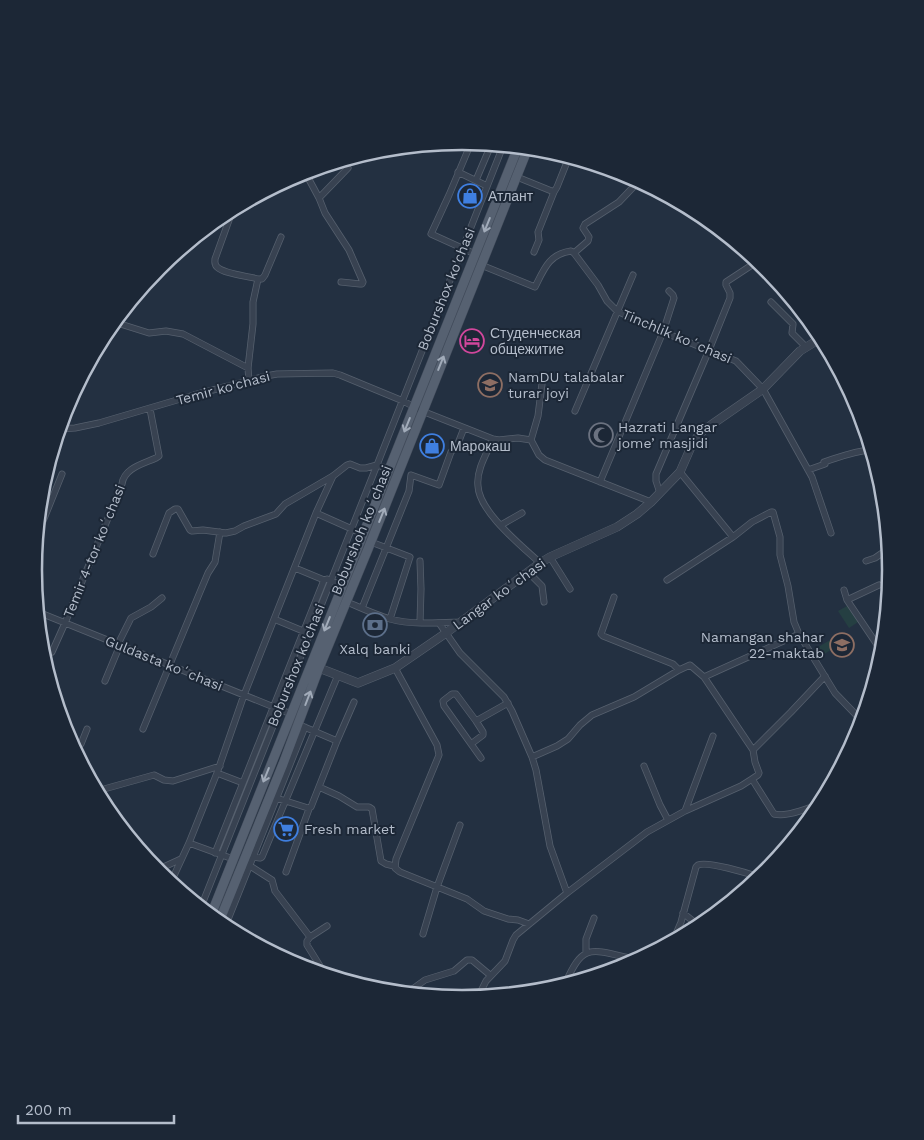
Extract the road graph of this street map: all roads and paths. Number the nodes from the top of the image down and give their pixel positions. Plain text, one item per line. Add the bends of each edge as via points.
1 (468, 150) edge
2 (488, 151) edge
3 (501, 152) edge
4 (515, 154) edge
5 (525, 156) edge
6 (566, 164) edge
7 (348, 168) dead end
8 (458, 172) junction
9 (517, 177) junction
10 (309, 179) edge
11 (476, 180) junction
12 (487, 186) junction
13 (633, 187) edge
14 (554, 192) junction
15 (319, 198) junction
16 (229, 221) edge
17 (281, 237) dead end
18 (462, 248) junction
19 (534, 252) dead end
20 (574, 253) junction
21 (475, 254) junction
22 (481, 265) junction
23 (751, 266) edge
24 (633, 275) dead end
25 (258, 278) junction
26 (340, 282) dead end
27 (669, 291) dead end
28 (771, 302) dead end
29 (617, 311) junction
30 (434, 320) junction
31 (122, 325) edge
32 (446, 326) junction
33 (663, 332) junction
34 (814, 342) edge
35 (806, 347) junction
36 (709, 350) junction
37 (418, 360) junction
38 (431, 365) junction
39 (248, 368) junction
40 (249, 381) junction
41 (542, 384) dead end
42 (763, 389) junction
43 (403, 401) junction
44 (414, 406) junction
45 (150, 409) junction
46 (422, 411) junction
47 (575, 411) dead end
48 (464, 428) junction
49 (67, 429) edge
50 (493, 439) junction
51 (531, 440) junction
52 (864, 451) edge
53 (377, 465) junction
54 (389, 470) junction
55 (808, 470) junction
56 (680, 472) junction
57 (62, 474) dead end
58 (333, 476) junction
59 (600, 482) junction
60 (660, 493) junction
61 (651, 502) junction
62 (46, 513) edge
63 (316, 513) junction
64 (522, 513) dead end
65 (501, 525) junction
66 (352, 529) junction
67 (220, 532) junction
68 (830, 533) dead end
69 (363, 534) junction
70 (733, 537) junction
71 (371, 542) junction
72 (386, 548) junction
73 (881, 553) edge
74 (153, 554) dead end
75 (550, 557) junction
76 (420, 561) dead end
77 (866, 561) dead end
78 (540, 563) junction
79 (294, 568) junction
80 (528, 572) junction
81 (324, 580) junction
82 (331, 580) junction
83 (667, 580) dead end
84 (879, 585) dead end
85 (343, 586) junction
86 (570, 589) dead end
87 (844, 590) dead end
88 (614, 597) dead end
89 (162, 598) dead end
90 (847, 600) junction
91 (347, 602) junction
92 (544, 602) dead end
93 (362, 608) junction
94 (45, 615) edge
95 (274, 619) junction
96 (390, 619) junction
97 (420, 622) junction
98 (460, 622) junction
99 (65, 623) junction
100 (439, 623) junction
101 (303, 630) junction
102 (446, 633) junction
103 (799, 634) junction
104 (875, 642) edge
105 (119, 644) junction
106 (52, 652) dead end
107 (169, 665) junction
108 (319, 668) junction
109 (395, 668) junction
110 (679, 670) junction
111 (338, 675) junction
112 (825, 676) junction
113 (704, 677) junction
114 (104, 680) dead end
115 (244, 695) junction
116 (354, 702) dead end
117 (508, 703) junction
118 (273, 707) junction
119 (280, 709) junction
120 (856, 713) edge
121 (291, 714) junction
122 (476, 721) junction
123 (301, 726) junction
124 (87, 728) dead end
125 (143, 729) dead end
126 (314, 731) junction
127 (713, 736) dead end
128 (337, 741) junction
129 (80, 744) edge
130 (471, 744) junction
131 (753, 750) junction
132 (532, 757) junction
133 (481, 758) dead end
134 (220, 766) junction
135 (644, 766) dead end
136 (218, 774) junction
137 (752, 779) junction
138 (242, 783) junction
139 (319, 787) junction
140 (104, 789) edge
141 (273, 797) junction
142 (284, 801) junction
143 (309, 809) junction
144 (807, 809) edge
145 (685, 811) junction
146 (264, 820) junction
147 (668, 820) junction
148 (275, 824) junction
149 (460, 825) dead end
150 (189, 843) junction
151 (214, 853) junction
152 (222, 855) junction
153 (252, 857) junction
154 (181, 859) junction
155 (233, 859) junction
156 (246, 864) junction
157 (394, 866) junction
158 (165, 867) edge
159 (286, 872) dead end
160 (174, 875) edge
161 (751, 875) edge
162 (437, 887) junction
163 (207, 892) junction
164 (567, 892) junction
165 (218, 896) junction
166 (204, 900) edge
167 (213, 907) edge
168 (683, 913) junction
169 (223, 914) edge
170 (228, 918) edge
171 (594, 918) dead end
172 (692, 921) edge
173 (529, 924) junction
174 (327, 926) dead end
175 (677, 930) edge
176 (424, 934) dead end
177 (310, 937) junction
178 (586, 953) junction
179 (625, 957) edge
180 (319, 964) edge
181 (569, 975) edge
182 (490, 976) junction
183 (415, 987) edge
184 (481, 989) edge

1 - 8 street
2 - 11 street
3 - 12 street
4 -> 21 main road, Boburshox ko'chasi
5 - 9 main road, Boburshoh koʻchasi
6 - 14 street
7 - 15 street
8 - 11 street
8 - 18 street via 431,234
9 - 14 street
9 - 22 main road, Boburshoh koʻchasi
10 - 15 street
11 - 12 street
12 - 18 street
13 - 20 street via 619,202 585,224 583,228 588,240
14 - 19 street via 538,232
15 - 26 street via 363,282
16 - 25 street via 215,265 224,271
17 - 25 street via 265,276
18 - 21 street
18 - 30 street
20 - 22 street via 567,252 550,261 535,287
20 - 29 street, Tinchlik koʻchasi
21 - 32 main road, Boburshox ko'chasi
46 -> 22 main road, Boburshoh koʻchasi
23 - 36 street via 726,282 730,298
24 - 29 street
25 - 39 street
27 - 33 street via 674,298
28 - 35 street via 792,324 792,333
29 - 33 street, Tinchlik koʻchasi
29 - 47 street
30 - 32 street
30 - 37 street
31 - 39 street via 149,333 166,331 190,336
32 - 38 main road, Boburshox ko'chasi
33 - 36 street, Tinchlik koʻchasi
33 - 59 street
34 - 35 street, Langar koʻchasi
35 - 42 street, Langar koʻchasi
36 - 42 street, Tinchlik koʻchasi via 736,361
36 - 60 street via 656,474
37 - 38 street
37 - 43 street
38 - 44 main road, Boburshox ko'chasi
39 - 40 street
40 - 43 street, Temir ko'chasi via 276,374 333,373
40 - 45 street, Temir ko'chasi
41 - 51 street
42 - 55 street, Tinchlik koʻchasi
42 - 56 street, Langar koʻchasi via 699,434
43 - 44 street, Temir ko'chasi
43 - 53 street
44 - 46 street, Temir ko'chasi
44 -> 54 main road, Boburshox ko'chasi
45 - 49 street, Temir ko'chasi
45 - 99 street, Temir 4-tor koʻchasi via 159,456 129,471 123,478
46 - 48 street, Temir ko'chasi
71 -> 46 main road, Boburshoh koʻchasi
48 - 50 street, Temir ko'chasi
48 - 72 street via 439,485 411,475 409,491
50 - 51 street
50 - 65 street via 478,476 478,486 482,502
51 - 59 street via 545,460
52 - 55 street via 836,457
53 - 54 street
53 - 58 street via 360,468 350,464
53 - 66 street
54 - 69 main road, Boburshox ko'chasi
55 - 68 street, Tinchlik koʻchasi
56 - 60 street, Langar koʻchasi
56 - 70 street
57 - 62 street
58 - 63 street
58 - 67 street via 285,504 276,514 235,531
59 - 61 street
60 - 61 street, Langar koʻchasi
61 - 75 street, Langar koʻchasi via 617,527
63 - 66 street
63 - 79 street
64 - 65 street
65 - 78 street
66 - 69 street
66 - 82 street
67 - 74 street via 190,530 175,509 169,513
67 - 107 street via 215,562
69 - 85 main road, Boburshox ko'chasi
70 - 83 street
70 - 103 street via 752,522 773,512
71 - 72 street
71 - 91 main road, Boburshoh koʻchasi
72 - 93 street
72 - 96 street via 410,557
73 - 77 street
75 - 78 street, Langar koʻchasi
75 - 86 street
76 - 97 street
78 - 80 street, Langar koʻchasi
79 - 81 street
79 - 95 street
80 - 92 street via 542,586
80 - 98 street, Langar koʻchasi
81 - 82 street
81 - 101 street
82 - 85 street
82 - 119 street
84 - 90 street
85 -> 121 main road, Boburshox ko'chasi
87 - 90 street
88 - 110 street via 601,634 673,664
89 - 105 street via 131,618
90 - 104 street
91 - 93 street
91 - 108 main road, Boburshoh koʻchasi
93 - 96 street
94 - 99 street, Guldasta koʻchasi
95 - 101 street
95 - 115 street
96 - 97 street
97 - 100 street
98 - 100 street
98 - 102 street, Langar koʻchasi
99 - 105 street, Guldasta koʻchasi
99 - 106 street, Temir 4-tor koʻchasi
100 - 102 street
101 - 118 street
102 - 109 street, Langar koʻchasi
102 - 117 street via 460,653
103 - 112 street
103 - 113 street
105 - 107 street, Guldasta koʻchasi
105 - 114 street
107 - 115 street, Guldasta koʻchasi
107 - 125 street
108 - 111 street, Langar koʻchasi
123 -> 108 main road, Boburshoh koʻchasi
109 - 111 street, Langar koʻchasi via 358,683
109 - 157 street via 437,745 439,755
110 - 113 street via 690,665
110 - 132 street via 634,697 592,715 568,739
111 - 126 street
112 - 120 street via 834,693
112 - 131 street
113 - 131 street
115 - 118 street, Guldasta koʻchasi
115 - 134 street
116 - 128 street
117 - 122 street
117 - 132 street
118 - 119 street, Guldasta koʻchasi
118 - 138 street
119 - 121 street, Guldasta koʻchasi
119 - 152 street
121 -> 155 main road, Boburshox ko'chasi
122 - 130 street via 483,735
122 - 130 street via 456,694 443,701
123 - 126 street
123 - 141 main road, Boburshoh koʻchasi
124 - 129 street
126 - 128 street
126 - 142 street
127 - 145 street
128 - 139 street
130 - 133 street
131 - 137 street via 759,774
132 - 164 street via 550,846
134 - 136 street
134 - 140 street via 173,781 154,775
135 - 147 street
136 - 138 street
136 - 150 street
137 - 144 street via 774,814
137 - 145 street
138 - 151 street
139 - 143 street
139 - 157 street via 357,807 372,809 381,861
141 - 142 street
141 - 146 main road, Boburshoh koʻchasi
142 - 143 street
142 - 148 street
143 - 159 street
145 - 147 street
146 - 148 street
146 - 153 street
146 - 156 main road, Boburshoh koʻchasi
147 - 164 street
148 - 153 street via 262,857
149 - 162 street
150 - 151 street
150 - 154 street
151 - 152 street
152 - 155 street
152 - 163 street
153 - 156 street
154 - 158 street
154 - 160 street
155 - 165 main road, Boburshox ko'chasi
156 - 169 main road, Boburshoh koʻchasi
156 - 170 street
156 - 177 street via 272,880 275,891
157 - 162 street via 400,872
161 - 168 street via 699,864
162 - 173 street via 467,899 484,911
162 - 176 street
163 - 165 street
163 - 166 street
164 - 173 street
165 - 167 main road, Boburshox ko'chasi
168 - 172 street
168 - 175 street
171 - 178 street via 587,934
173 - 182 street via 516,935 505,961
174 - 177 street
177 - 180 street via 307,944
178 - 179 street via 600,951
178 - 181 street
182 - 183 street via 472,960 467,960 454,970
182 - 184 street

